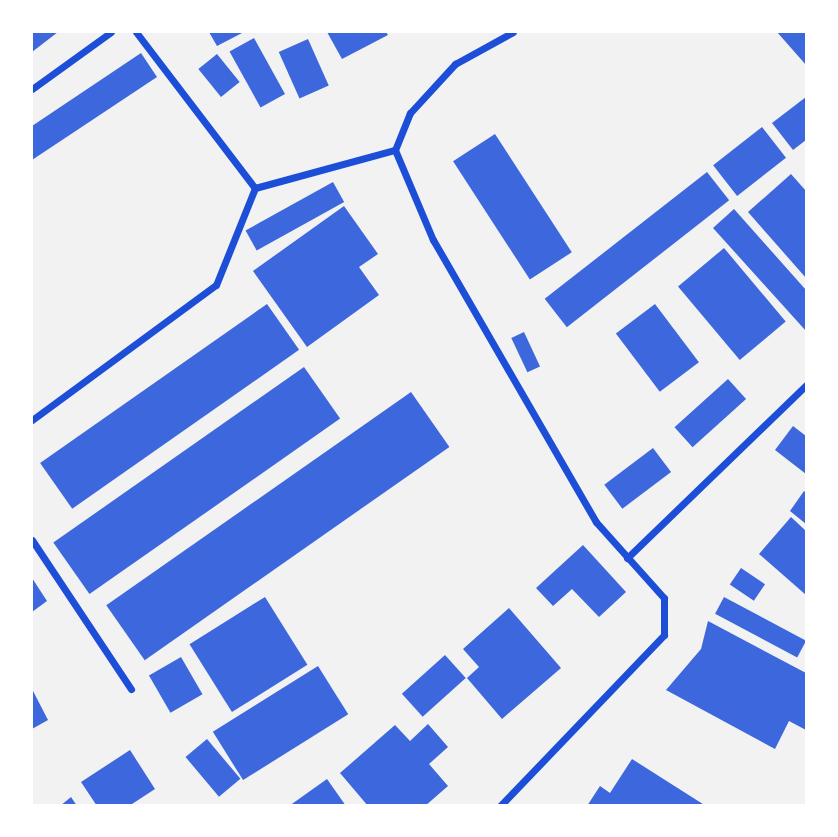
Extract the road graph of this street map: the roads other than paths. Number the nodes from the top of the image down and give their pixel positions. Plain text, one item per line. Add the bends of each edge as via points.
1 (111, 32) edge
2 (136, 32) edge
3 (513, 32) edge
4 (32, 89) edge
5 (395, 150) junction
6 (255, 188) junction
7 (807, 385) edge
8 (32, 420) edge
9 (32, 540) edge
10 (627, 558) junction
11 (131, 689) dead end
12 (500, 806) edge

1 - 4 street
2 - 6 street
3 - 5 street via 454,64 410,113
5 - 6 street
5 - 10 street via 440,252 596,522
6 - 8 street via 216,285
7 - 10 street
9 - 11 street
10 - 12 street via 664,598 664,635

